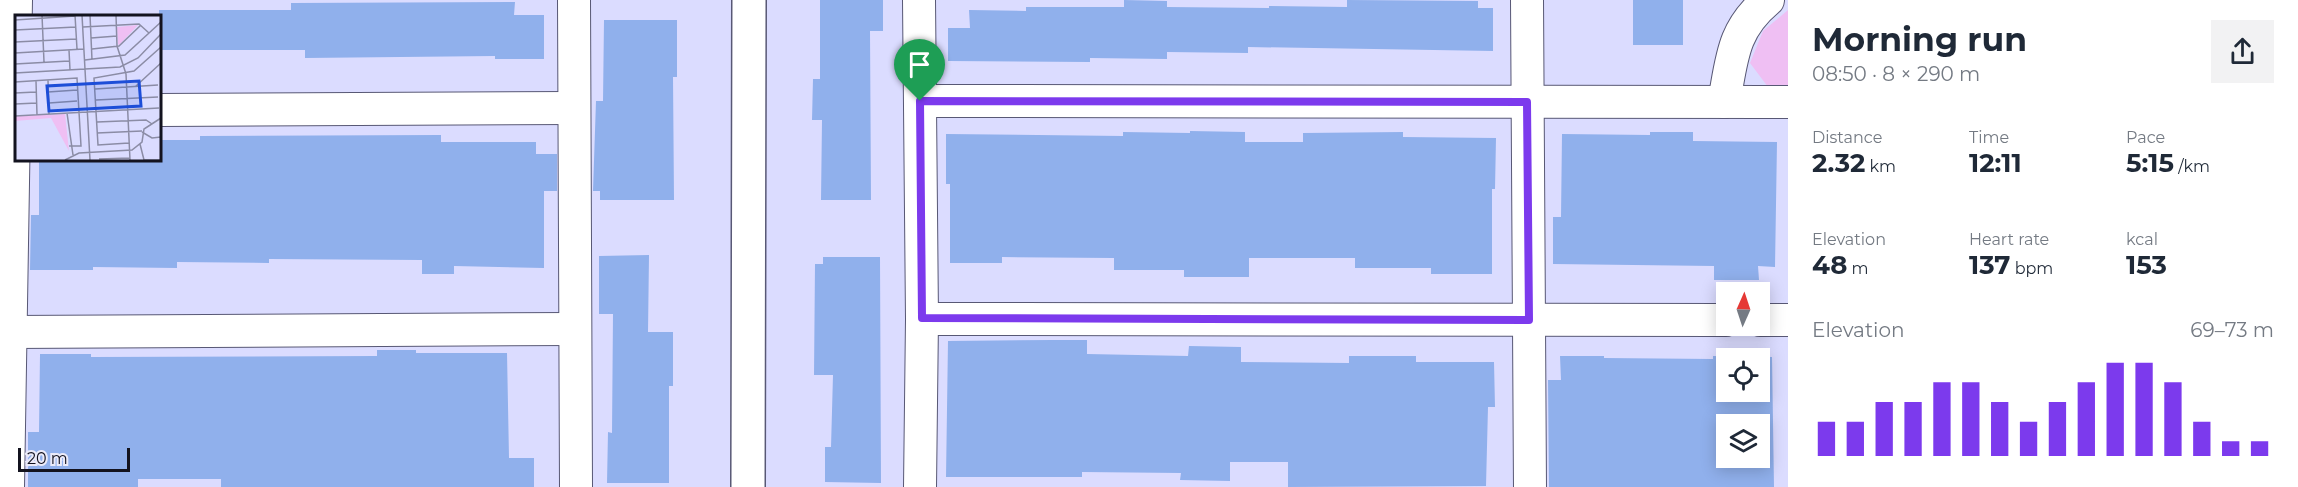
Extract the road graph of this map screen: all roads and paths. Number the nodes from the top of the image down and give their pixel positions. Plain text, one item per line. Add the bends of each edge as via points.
1 (16, 0) edge
2 (574, 0) edge
3 (749, 0) edge
4 (919, 0) edge
5 (1527, 0) edge
6 (1768, 0) edge
7 (16, 15) edge
8 (920, 101) junction
9 (1527, 102) junction
10 (1724, 102) junction
11 (1788, 102) edge
12 (574, 108) junction
13 (160, 110) edge
14 (15, 111) edge
15 (922, 318) junction
16 (1529, 320) junction
17 (1716, 320) edge
18 (1770, 320) edge
19 (1788, 320) edge
20 (574, 329) junction
21 (10, 332) junction
22 (8, 487) edge
23 (576, 487) edge
24 (748, 487) edge
25 (920, 487) edge
26 (1530, 487) edge

1 - 7 street
2 - 12 street
3 - 24 street
4 - 8 street
5 - 9 street
6 - 10 street via 1744,25 1734,44
8 - 9 street
8 - 15 street
9 - 10 street
9 - 16 street
10 - 11 street
12 - 13 street
12 - 20 street
14 - 21 street
15 - 16 street
15 - 25 street
16 - 17 street
16 - 26 street
18 - 19 street
20 - 21 street
20 - 23 street
21 - 22 street

